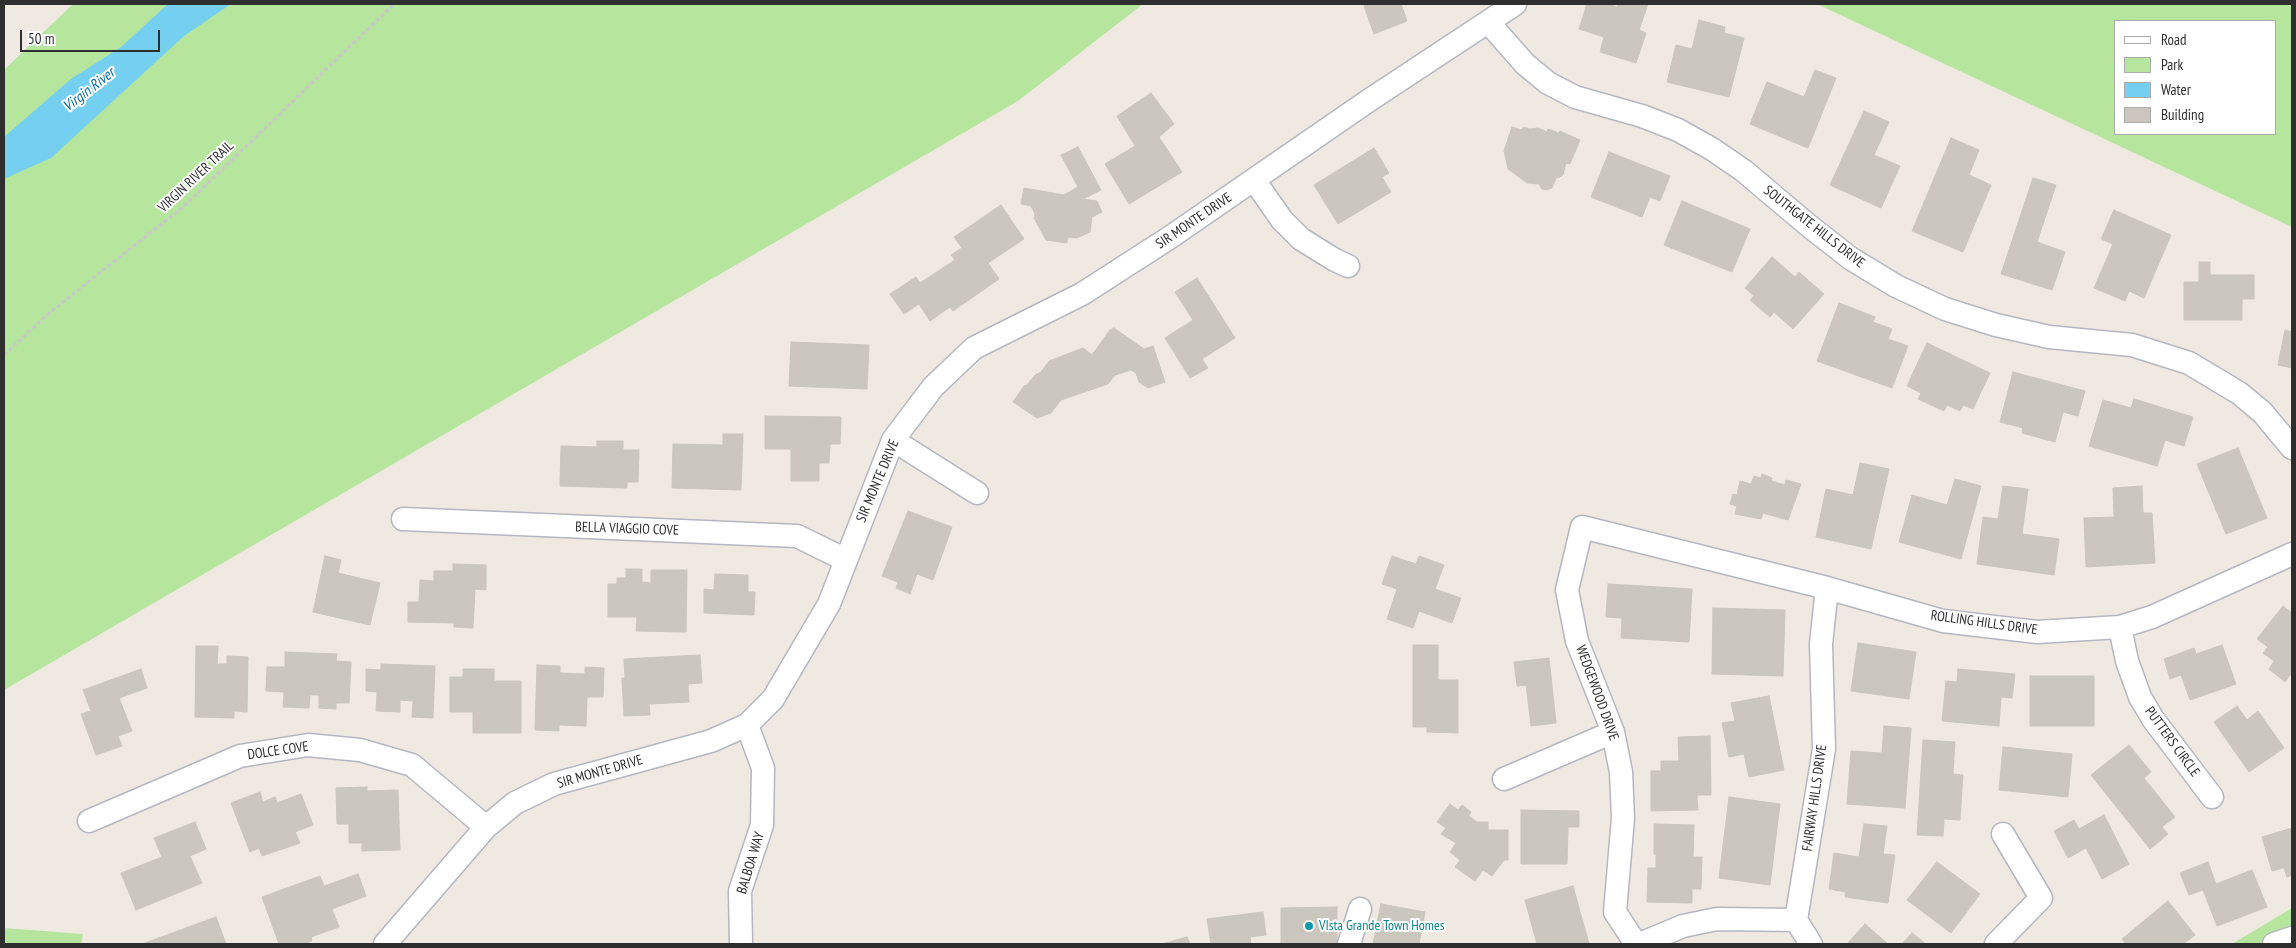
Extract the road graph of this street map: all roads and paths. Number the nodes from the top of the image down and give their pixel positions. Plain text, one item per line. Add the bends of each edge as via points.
1 (394, 4) edge
2 (1515, 4) edge
3 (1488, 22) junction
4 (1254, 180) junction
5 (1348, 266) dead end
6 (4, 355) edge
7 (893, 440) junction
8 (2292, 448) edge
9 (977, 493) dead end
10 (403, 519) dead end
11 (1582, 527) joint
12 (2292, 554) edge
13 (846, 560) junction
14 (1827, 588) junction
15 (2120, 627) junction
16 (747, 725) junction
17 (1613, 732) junction
18 (1504, 779) dead end
19 (2212, 796) dead end
20 (89, 820) dead end
21 (486, 827) junction
22 (2003, 834) dead end
23 (1360, 909) dead end
24 (1796, 920) junction
25 (2292, 938) edge
26 (386, 944) edge
27 (742, 944) edge
28 (1349, 944) edge
29 (1636, 944) edge
30 (1640, 944) edge
31 (1811, 944) edge
32 (1996, 944) edge
33 (2274, 944) edge

1 - 6 path, VIRGIN RIVER TRAIL via 183,207 49,314
2 - 3 street, SIR MONTE DRIVE
3 - 4 street, SIR MONTE DRIVE
3 - 8 street, SOUTHGATE HILLS DRIVE via 1525,64 1548,83 1582,100 1642,116 1678,130 1712,149 1744,171 1850,258 1896,286 1945,309 1996,326 2049,337 2132,345 2189,363 2239,393 2262,412
4 - 5 street via 1282,220 1302,239
4 - 7 street, SIR MONTE DRIVE via 1082,294 974,348 933,387
7 - 9 street
7 - 13 street, SIR MONTE DRIVE
10 - 13 street, BELLA VIAGGIO COVE via 797,536
11 - 14 street, ROLLING HILLS DRIVE
11 - 17 street, WEDGEWOOD DRIVE via 1567,590 1577,641
12 - 15 street, ROLLING HILLS DRIVE via 2152,617
13 - 16 street, SIR MONTE DRIVE via 830,604 773,698
14 - 15 street, ROLLING HILLS DRIVE via 1943,621 2037,632
14 - 24 street, FAIRWAY HILLS DRIVE via 1821,644 1824,749
15 - 19 street, PUTTERS CIRCLE via 2127,661 2140,697
16 - 21 street, SIR MONTE DRIVE via 710,741 554,784 515,802
16 - 27 street, BALBOA WAY via 764,768 762,825 740,891
17 - 18 street
17 - 29 street, WEDGEWOOD DRIVE via 1621,772 1623,818 1615,912
20 - 21 street, DOLCE COVE via 240,756 308,745 360,750 412,765
21 - 26 street, SIR MONTE DRIVE
22 - 32 street via 2041,898
23 - 28 street
24 - 30 street via 1717,919 1683,926
24 - 31 street
25 - 33 street

